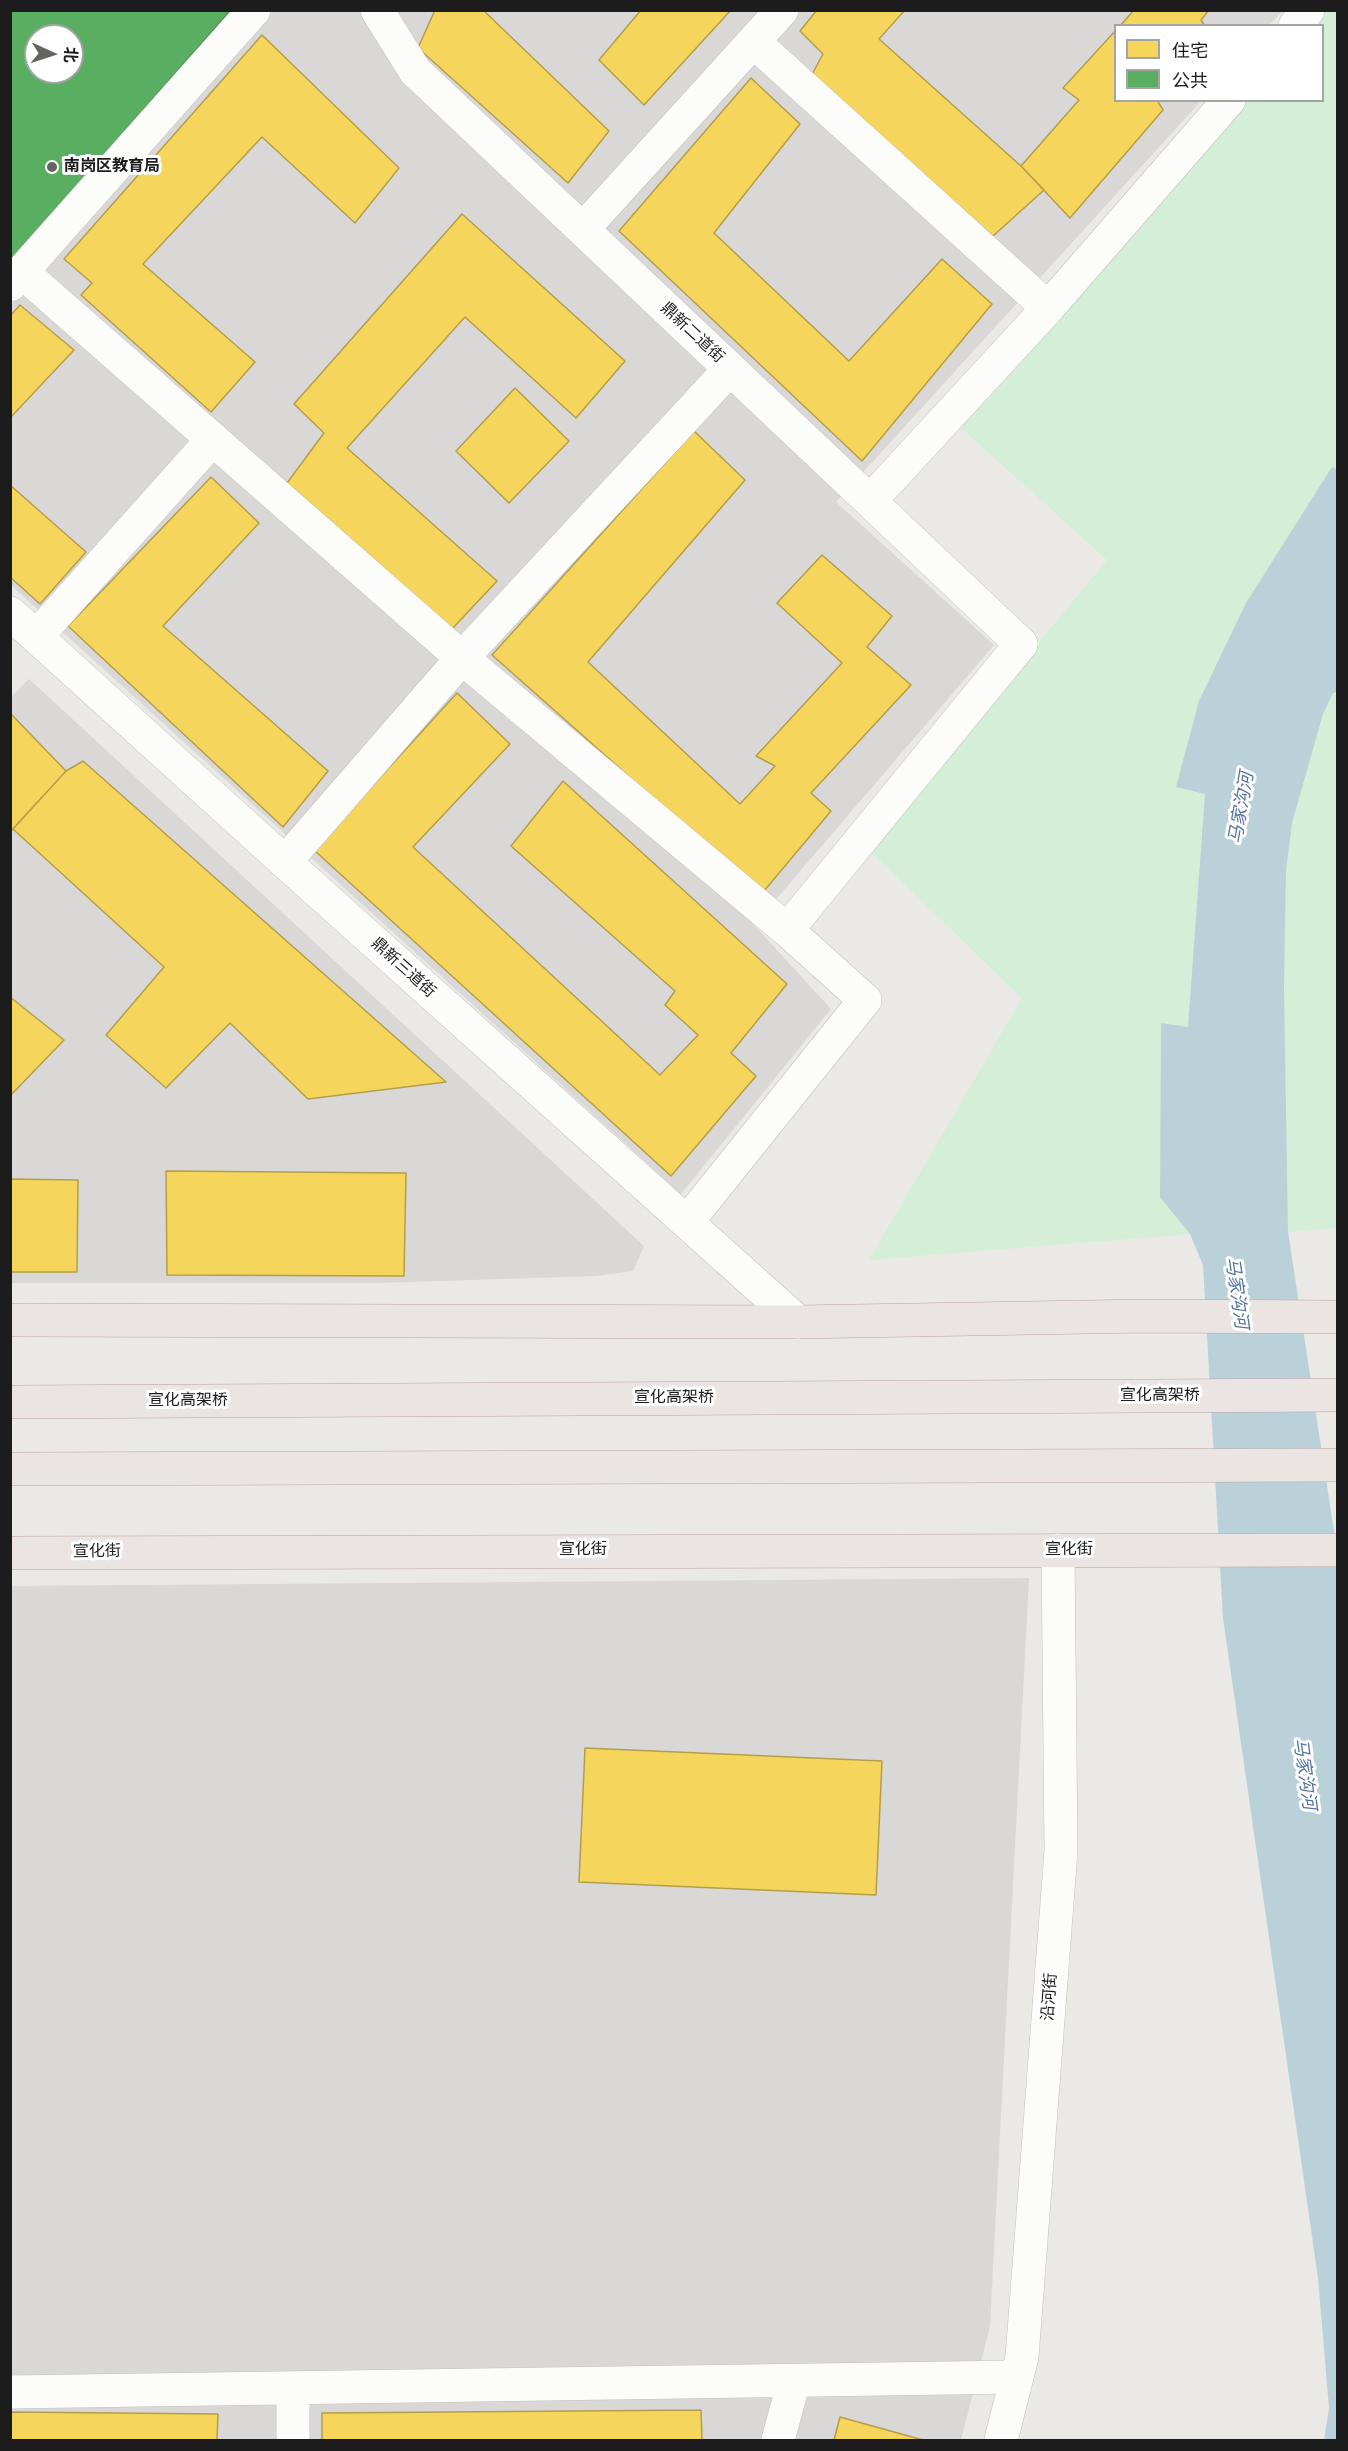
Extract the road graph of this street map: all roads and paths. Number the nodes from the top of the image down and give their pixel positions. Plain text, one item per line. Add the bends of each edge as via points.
1 (254, 10) edge
2 (377, 10) edge
3 (782, 10) edge
4 (1308, 10) edge
5 (1297, 24) edge
6 (754, 42) junction
7 (1227, 102) edge
8 (583, 230) junction
9 (16, 279) edge
10 (1047, 308) junction
11 (730, 369) junction
12 (213, 439) junction
13 (870, 501) junction
14 (10, 613) edge
15 (37, 636) junction
16 (462, 658) junction
17 (285, 862) junction
18 (787, 930) junction
19 (687, 1222) junction
20 (1338, 1317) edge
21 (10, 1320) edge
22 (798, 1322) junction
23 (1338, 1395) edge
24 (10, 1402) edge
25 (1338, 1466) edge
26 (10, 1469) edge
27 (1058, 1550) junction
28 (1338, 1550) edge
29 (10, 1553) edge
30 (1017, 2377) junction
31 (794, 2381) junction
32 (293, 2388) junction
33 (10, 2392) edge
34 (293, 2440) edge
35 (778, 2440) edge
36 (1001, 2440) edge

1 - 9 street
2 - 8 street, 鼎新二道街 via 415,71
3 - 6 street
4 - 5 street
6 - 8 street
6 - 10 street
7 - 10 street
8 - 11 street, 鼎新二道街
9 - 12 street
10 - 13 street
11 - 13 street, 鼎新二道街
11 - 16 street
12 - 15 street
12 - 16 street
13 - 18 street, 鼎新二道街 via 1021,644
14 - 15 street, 鼎新三道街
15 - 17 street, 鼎新三道街
16 - 17 street
16 - 18 street
17 - 19 street, 鼎新三道街
18 - 19 street via 865,1000
19 - 22 street, 鼎新三道街
20 - 22 highway
21 - 22 highway
23 - 24 highway, 宣化高架桥
25 - 26 highway
27 - 28 highway, 宣化街
27 - 29 highway, 宣化街
27 - 30 street, 沿河街 via 1061,1851 1022,2357
30 - 31 street
30 - 36 street, 沿河街
31 - 32 street
31 - 35 street
32 - 33 street
32 - 34 street

